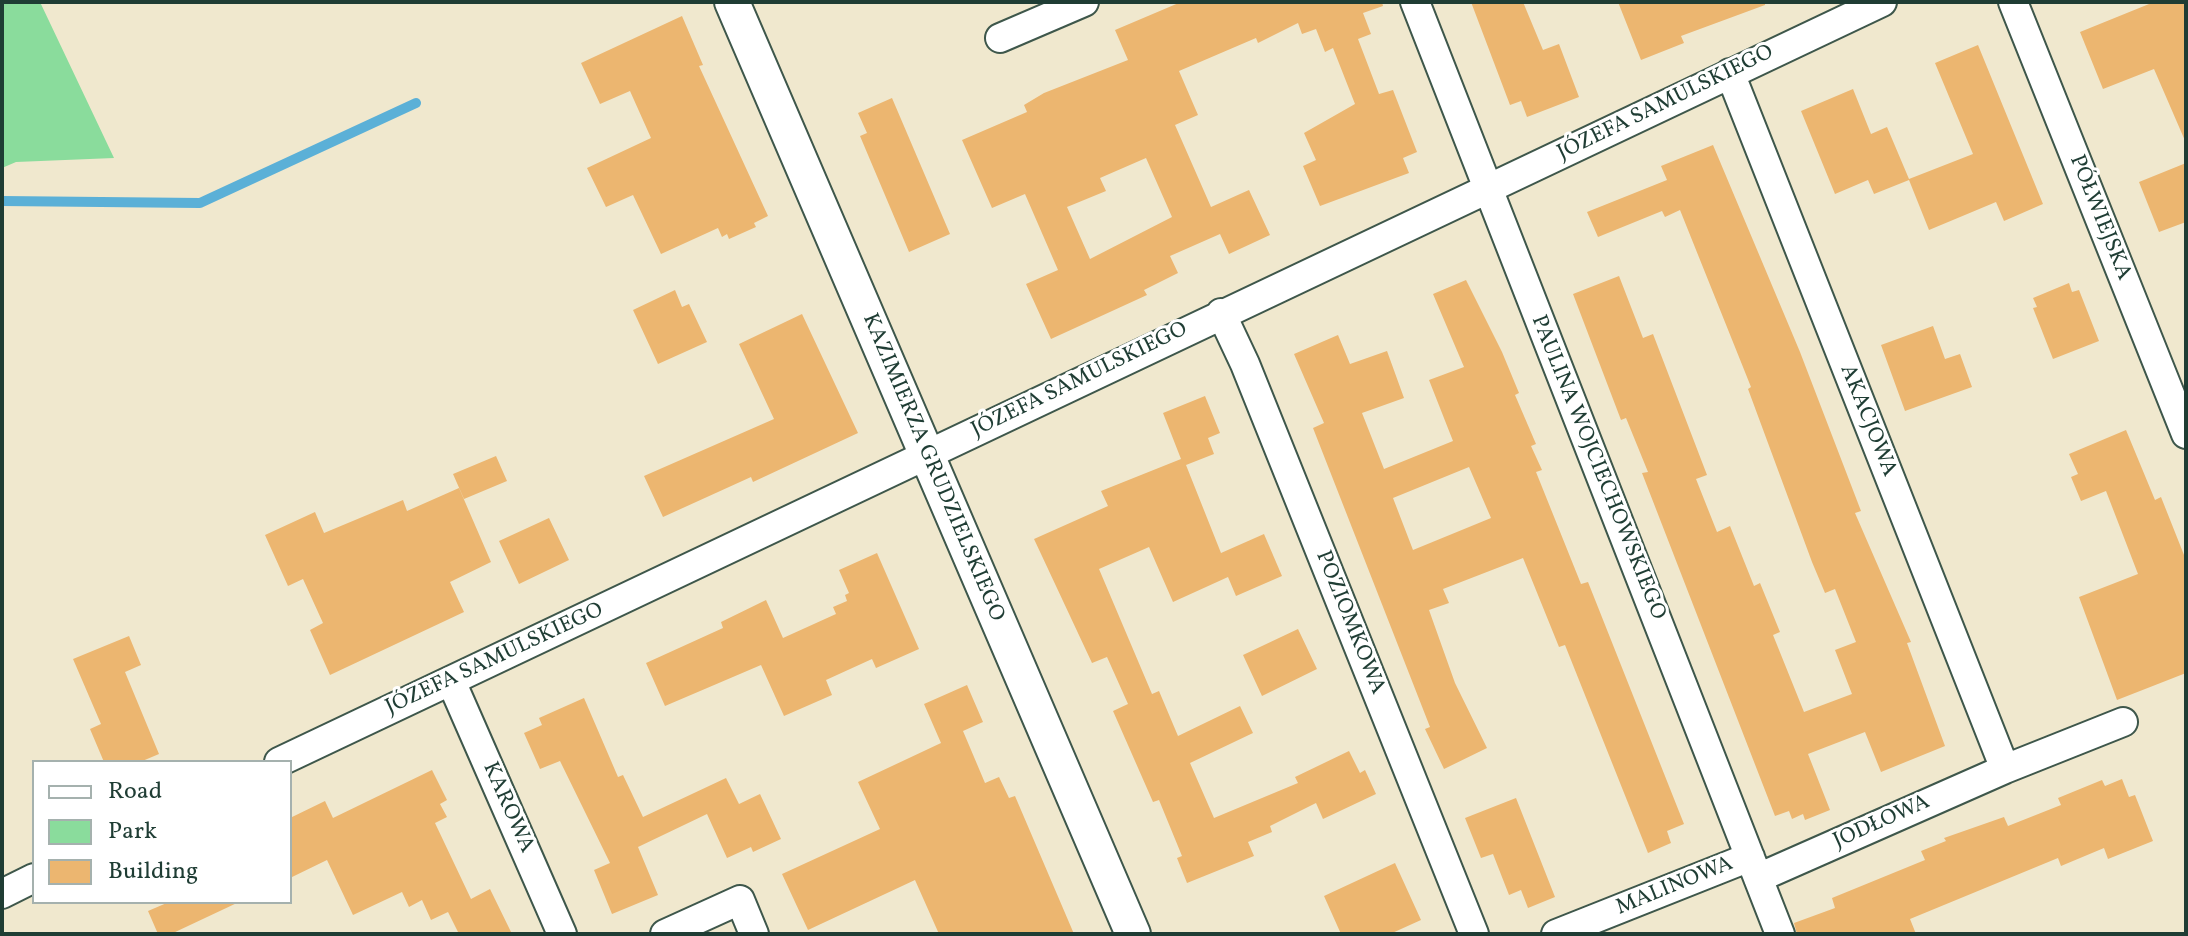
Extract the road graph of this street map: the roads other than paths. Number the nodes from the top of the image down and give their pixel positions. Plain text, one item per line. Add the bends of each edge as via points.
1 (732, 2) edge
2 (1084, 2) edge
3 (1415, 2) edge
4 (1882, 2) edge
5 (2013, 2) edge
6 (1000, 38) dead end
7 (1730, 73) junction
8 (1486, 191) junction
9 (1221, 313) junction
10 (2186, 434) edge
11 (926, 455) junction
12 (451, 681) junction
13 (2123, 722) dead end
14 (283, 760) edge
15 (2005, 769) junction
16 (1754, 868) junction
17 (32, 879) edge
18 (2, 894) edge
19 (562, 934) edge
20 (665, 934) edge
21 (754, 934) edge
22 (1133, 934) edge
23 (1474, 934) edge
24 (1556, 934) edge
25 (1780, 934) edge

1 - 11 street, KAZIMIERZA GRUDZIELSKIEGO
2 - 6 street
3 - 8 street, PAULINA WOJCIECHOWSKIEGO
4 - 7 street, JÓZEFA SAMULSKIEGO
5 - 10 street, PÓŁWIEJSKA
7 - 8 street, JÓZEFA SAMULSKIEGO
7 - 15 street, AKACJOWA
8 - 9 street, JÓZEFA SAMULSKIEGO
8 - 16 street, PAULINA WOJCIECHOWSKIEGO
9 - 11 street, JÓZEFA SAMULSKIEGO
9 - 23 street, POZIOMKOWA
11 - 12 street, JÓZEFA SAMULSKIEGO
11 - 22 street, KAZIMIERZA GRUDZIELSKIEGO
12 - 14 street, JÓZEFA SAMULSKIEGO
12 - 19 street, KAROWA
13 - 15 street, JODŁOWA
15 - 16 street, JODŁOWA
16 - 24 street, MALINOWA
16 - 25 street, PAULINA WOJCIECHOWSKIEGO
17 - 18 street
20 - 21 street via 740,900

